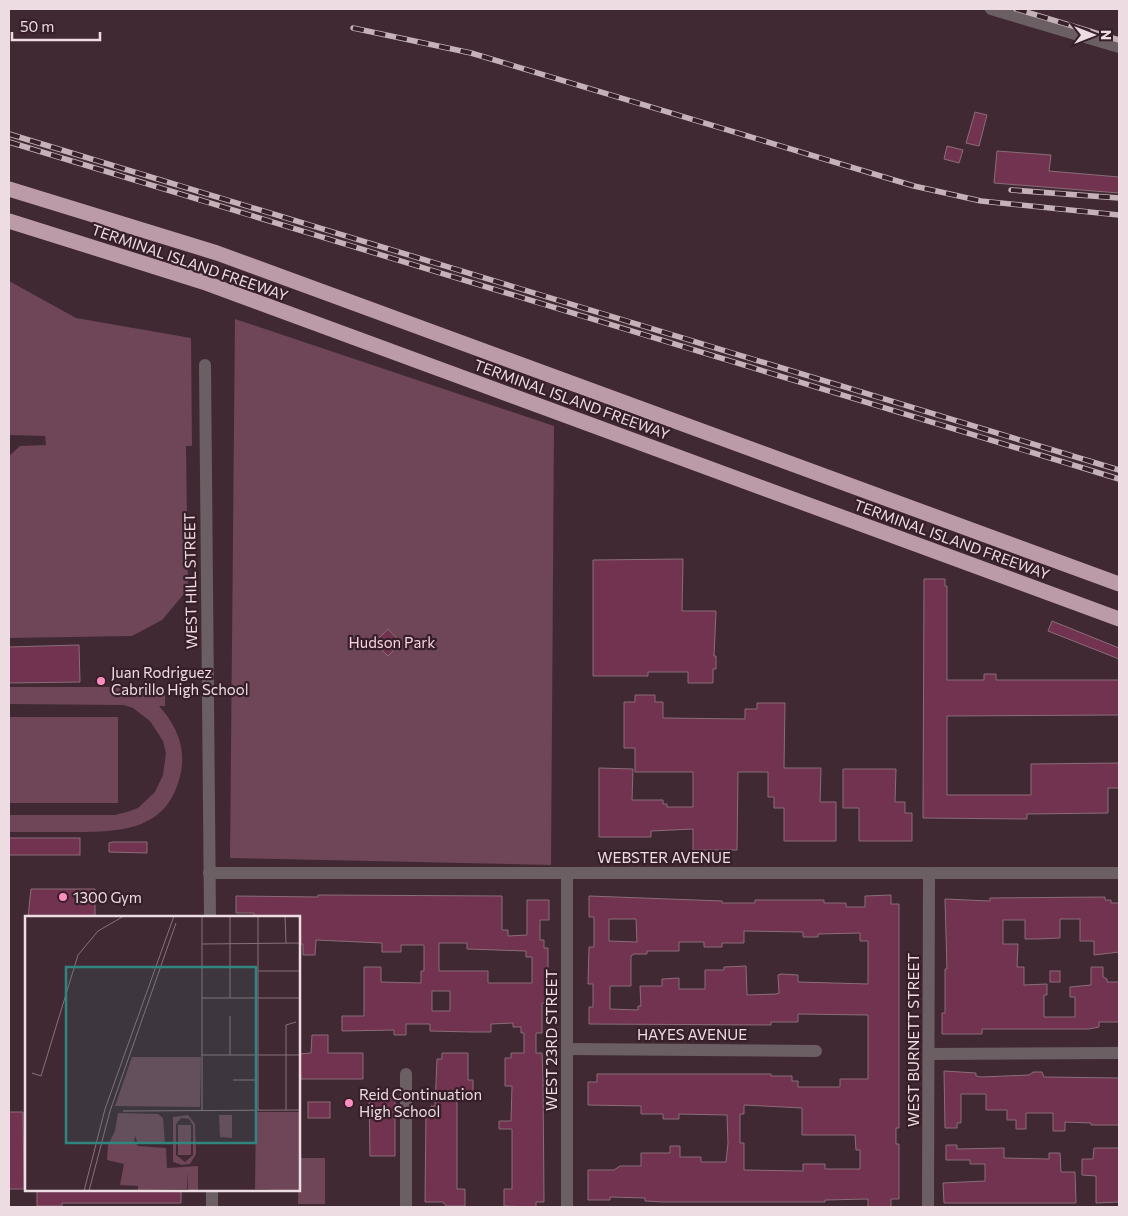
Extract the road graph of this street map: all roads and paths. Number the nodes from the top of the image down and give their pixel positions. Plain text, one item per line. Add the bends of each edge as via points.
1 (991, 9) edge
2 (1119, 47) edge
3 (9, 189) edge
4 (9, 221) edge
5 (205, 365) dead end
6 (1119, 584) edge
7 (1119, 620) edge
8 (209, 873) junction
9 (567, 873) junction
10 (929, 873) junction
11 (1119, 873) edge
12 (210, 916) edge
13 (567, 1049) junction
14 (816, 1051) dead end
15 (929, 1054) junction
16 (1119, 1054) edge
17 (406, 1074) dead end
18 (212, 1191) edge
19 (212, 1207) edge
20 (406, 1207) edge
21 (567, 1207) edge
22 (928, 1207) edge

1 - 2 street
3 - 6 highway, TERMINAL ISLAND FREEWAY via 217,253
4 - 7 highway, TERMINAL ISLAND FREEWAY via 203,282
5 - 8 street, WEST HILL STREET
8 - 9 street, WEBSTER AVENUE
8 - 12 street, WEST HILL STREET
9 - 10 street, WEBSTER AVENUE
9 - 13 street, WEST 23RD STREET
10 - 11 street, WEBSTER AVENUE
10 - 15 street, WEST BURNETT STREET
13 - 14 street, HAYES AVENUE
13 - 21 street, WEST 23RD STREET
15 - 16 street
15 - 22 street, WEST BURNETT STREET
17 - 20 street
18 - 19 street

